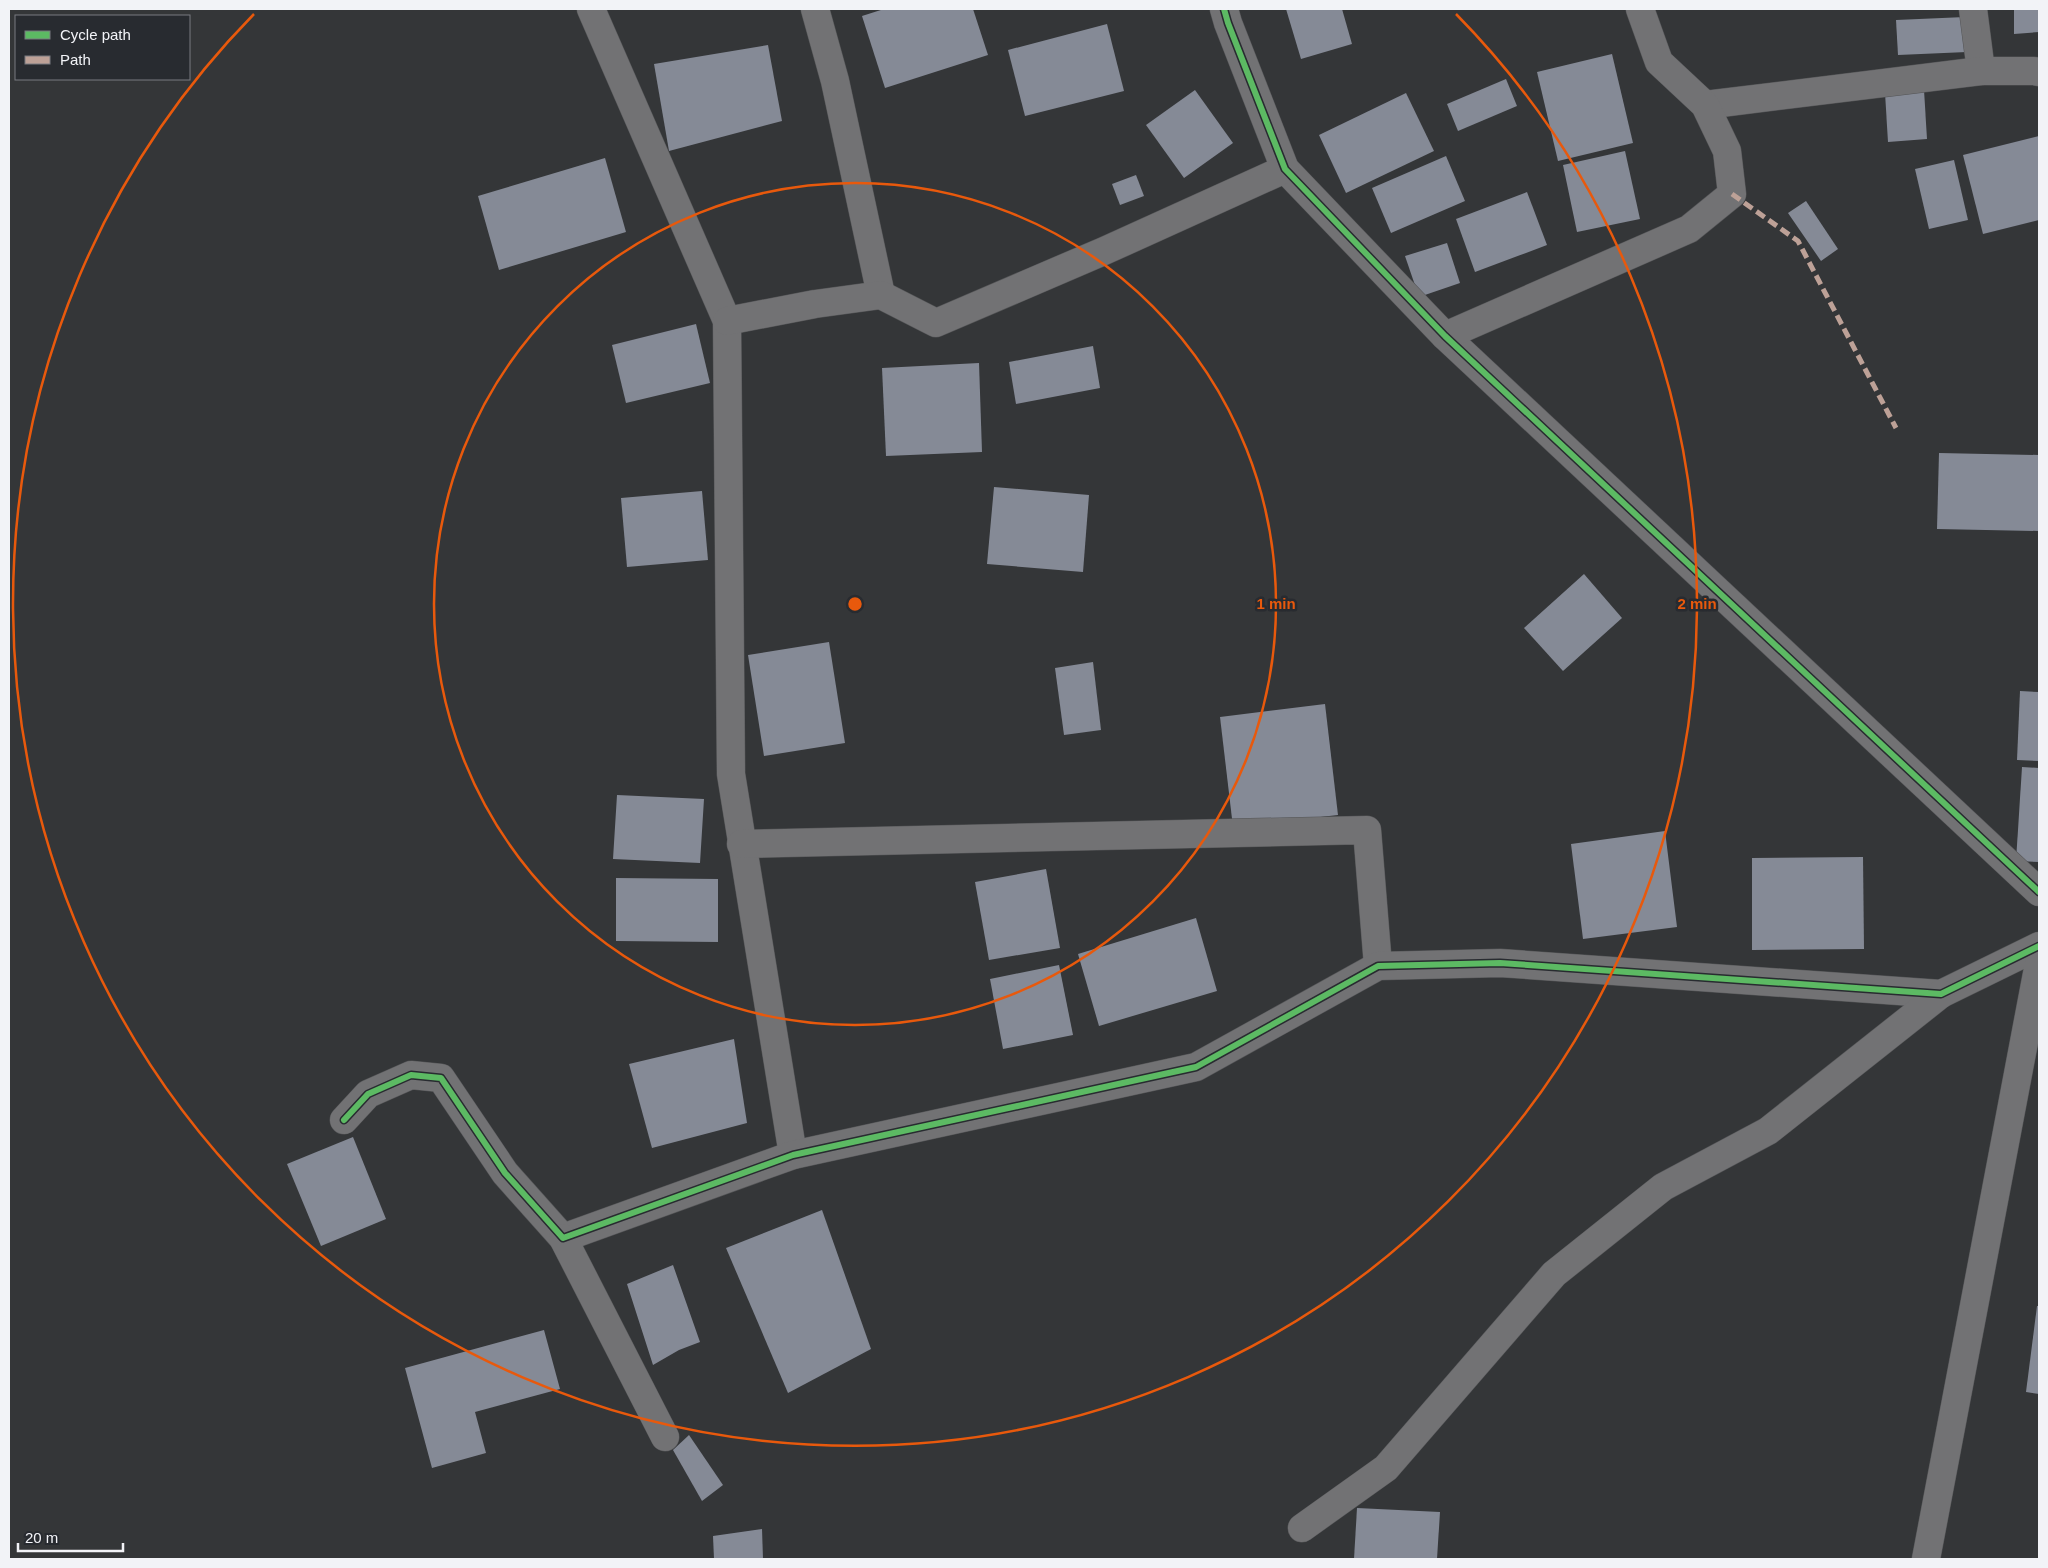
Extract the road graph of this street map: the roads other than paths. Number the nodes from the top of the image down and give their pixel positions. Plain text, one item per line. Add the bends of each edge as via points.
1 (591, 9) edge
2 (815, 9) edge
3 (1224, 9) edge
4 (1640, 9) edge
5 (1973, 9) edge
6 (1981, 72) junction
7 (2039, 72) edge
8 (1705, 104) junction
9 (1285, 169) junction
10 (881, 295) junction
11 (727, 322) junction
12 (1446, 336) junction
13 (741, 844) junction
14 (2039, 892) edge
15 (2039, 946) edge
16 (2039, 963) edge
17 (1378, 966) junction
18 (1940, 994) junction
19 (344, 1120) dead end
20 (792, 1155) junction
21 (564, 1238) junction
22 (665, 1437) dead end
23 (1302, 1528) dead end
24 (1926, 1559) edge

1 - 11 street
2 - 10 street via 835,81
3 - 9 street
4 - 8 street via 1659,62
5 - 6 street
6 - 7 street
6 - 8 street
8 - 12 street via 1727,151 1732,194 1689,229
9 - 10 street via 936,322
9 - 12 street
10 - 11 street via 815,304
11 - 13 street via 731,774
12 - 14 street
13 - 17 street via 1367,830
13 - 20 street
15 - 18 street
16 - 24 street
17 - 18 street via 1500,964
17 - 20 street via 1196,1067
18 - 23 street via 1768,1132 1663,1187 1554,1274 1386,1468
19 - 21 street via 368,1094 411,1075 441,1078 506,1173
20 - 21 street
21 - 22 street

